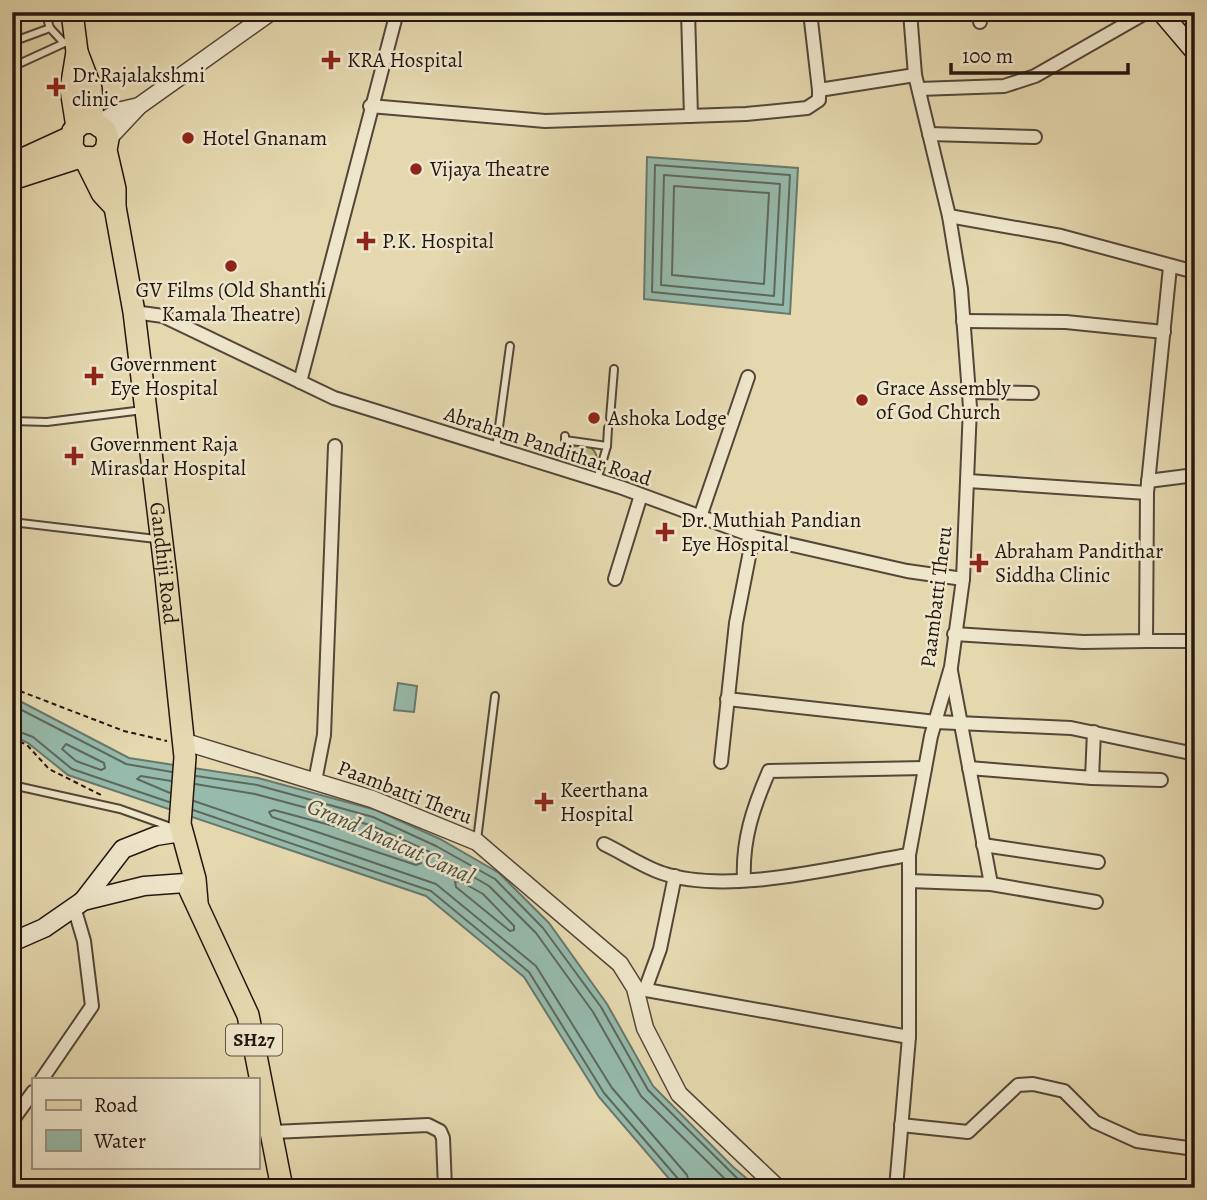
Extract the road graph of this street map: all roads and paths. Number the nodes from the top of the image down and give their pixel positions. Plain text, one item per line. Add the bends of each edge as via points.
1 (72, 12) edge
2 (271, 12) edge
3 (397, 12) edge
4 (688, 12) edge
5 (810, 12) edge
6 (910, 12) edge
7 (1147, 12) edge
8 (1161, 12) edge
9 (45, 13) edge
10 (12, 18) edge
11 (50, 28) junction
12 (12, 42) edge
13 (72, 44) junction
14 (1195, 52) edge
15 (12, 67) edge
16 (915, 75) junction
17 (919, 89) junction
18 (819, 90) junction
19 (370, 106) junction
20 (691, 116) junction
21 (92, 133) junction
22 (929, 134) junction
23 (1035, 137) dead end
24 (83, 158) junction
25 (12, 164) edge
26 (12, 179) edge
27 (115, 207) junction
28 (949, 216) junction
29 (1170, 267) junction
30 (1195, 272) edge
31 (134, 312) junction
32 (963, 321) junction
33 (1164, 332) junction
34 (510, 346) dead end
35 (614, 369) dead end
36 (748, 377) dead end
37 (300, 382) junction
38 (969, 392) junction
39 (1032, 393) dead end
40 (146, 410) junction
41 (610, 418) dead end
42 (12, 421) edge
43 (608, 428) dead end
44 (565, 436) dead end
45 (335, 446) dead end
46 (607, 446) junction
47 (496, 449) junction
48 (1195, 475) edge
49 (597, 480) junction
50 (968, 481) junction
51 (1147, 487) junction
52 (641, 495) junction
53 (700, 517) junction
54 (12, 522) edge
55 (753, 536) junction
56 (162, 540) junction
57 (615, 579) dead end
58 (963, 579) junction
59 (954, 634) junction
60 (1146, 641) junction
61 (1195, 641) edge
62 (951, 667) junction
63 (12, 688) edge
64 (495, 696) dead end
65 (727, 699) junction
66 (936, 722) junction
67 (962, 723) junction
68 (1094, 732) junction
69 (12, 738) edge
70 (181, 751) junction
71 (1195, 754) edge
72 (720, 762) dead end
73 (925, 768) junction
74 (969, 768) junction
75 (1092, 778) junction
76 (1161, 780) dead end
77 (315, 781) junction
78 (12, 785) edge
79 (104, 796) dead end
80 (173, 828) junction
81 (477, 842) junction
82 (604, 844) dead end
83 (983, 845) junction
84 (909, 855) junction
85 (1098, 862) dead end
86 (675, 876) junction
87 (744, 880) junction
88 (190, 881) junction
89 (909, 881) junction
90 (990, 884) junction
91 (1096, 902) dead end
92 (78, 904) junction
93 (12, 942) edge
94 (640, 989) junction
95 (909, 1037) junction
96 (43, 1078) edge
97 (32, 1093) edge
98 (12, 1121) edge
99 (901, 1125) junction
100 (272, 1132) junction
101 (1195, 1149) edge
102 (282, 1188) edge
103 (445, 1188) edge
104 (778, 1188) edge
105 (896, 1188) edge

1 - 13 main road, SH27
2 - 21 street via 139,106
3 - 19 street
4 - 20 street
5 - 18 street
6 - 16 street, Paambatti Theru
7 - 17 street via 1035,76 1004,86
8 - 14 main road
9 - 10 lane
9 - 11 lane
11 - 12 lane
11 - 13 lane
13 - 15 lane
13 - 21 main road, SH27 via 71,89
16 - 17 street, Paambatti Theru
16 - 18 street
17 - 22 street, Paambatti Theru
18 - 20 street via 818,100 807,108
19 - 20 street via 545,121
19 - 37 street
21 - 24 main road, Gandhiji Road via 72,148
21 - 25 main road
21 - 27 main road, Gandhiji Road / SH27 via 115,189
22 - 23 street
22 - 28 street, Paambatti Theru
24 - 26 main road
24 - 27 main road, Gandhiji Road / SH27
27 - 31 main road, Gandhiji Road / SH27
28 - 29 street via 1061,236
28 - 32 street, Paambatti Theru
29 - 30 street
29 - 33 street
31 - 37 street, Abraham Pandithar Road via 163,316
31 - 40 main road, Gandhiji Road / SH27
32 - 33 street via 1066,322
32 - 38 street, Paambatti Theru
33 - 51 street
34 - 47 lane
35 - 41 lane
36 - 53 street
37 - 47 street, Abraham Pandithar Road via 334,398
38 - 39 street
38 - 50 street, Paambatti Theru
40 - 42 lane via 47,422
40 - 56 main road, Gandhiji Road / SH27
43 - 46 lane
44 - 46 lane via 565,440
45 - 77 street via 324,735
46 - 49 lane
47 - 49 street, Abraham Pandithar Road
48 - 51 street
49 - 52 street, Abraham Pandithar Road
50 - 51 street
50 - 58 street, Paambatti Theru
51 - 60 street
52 - 53 street, Abraham Pandithar Road
52 - 57 street
53 - 55 street, Abraham Pandithar Road
54 - 56 lane
55 - 58 street, Abraham Pandithar Road
55 - 65 street
56 - 70 main road, Gandhiji Road / SH27
58 - 59 street, Paambatti Theru
59 - 60 street via 1072,642
59 - 62 street, Paambatti Theru
60 - 61 street
62 - 66 street, Paambatti Theru
62 - 67 street
63 - 70 path
64 - 81 lane
65 - 66 street
65 - 72 street
66 - 67 street
66 - 73 street, Paambatti Theru
67 - 68 street
67 - 74 street
68 - 71 street
68 - 75 street
69 - 79 path via 27,744 48,769
70 - 77 street, Paambatti Theru
70 - 80 main road, SH27
73 - 84 street, Paambatti Theru
73 - 87 street via 769,771 752,811 743,850
74 - 75 street
74 - 83 street
75 - 76 street
77 - 81 street, Paambatti Theru
78 - 80 lane via 120,809
80 - 88 main road, SH27
80 - 92 main road via 123,849
81 - 94 street, Paambatti Theru via 620,964
82 - 86 street
83 - 85 street
83 - 90 street
84 - 87 street
84 - 89 street, Paambatti Theru
86 - 87 street
86 - 94 street via 660,949
88 - 92 main road via 144,886
88 - 100 main road, SH27 via 248,1015
89 - 90 street
89 - 95 street, Paambatti Theru
90 - 91 street
92 - 93 main road via 44,928
92 - 96 street via 92,1006
94 - 95 street
94 - 104 street, Paambatti Theru via 645,1028 679,1094
95 - 99 street, Paambatti Theru
97 - 98 street
99 - 101 street via 968,1132 1018,1086 1033,1084 1064,1091 1095,1122 1138,1141
99 - 105 street, Paambatti Theru
100 - 102 main road, SH27
100 - 103 street via 428,1125 443,1138

